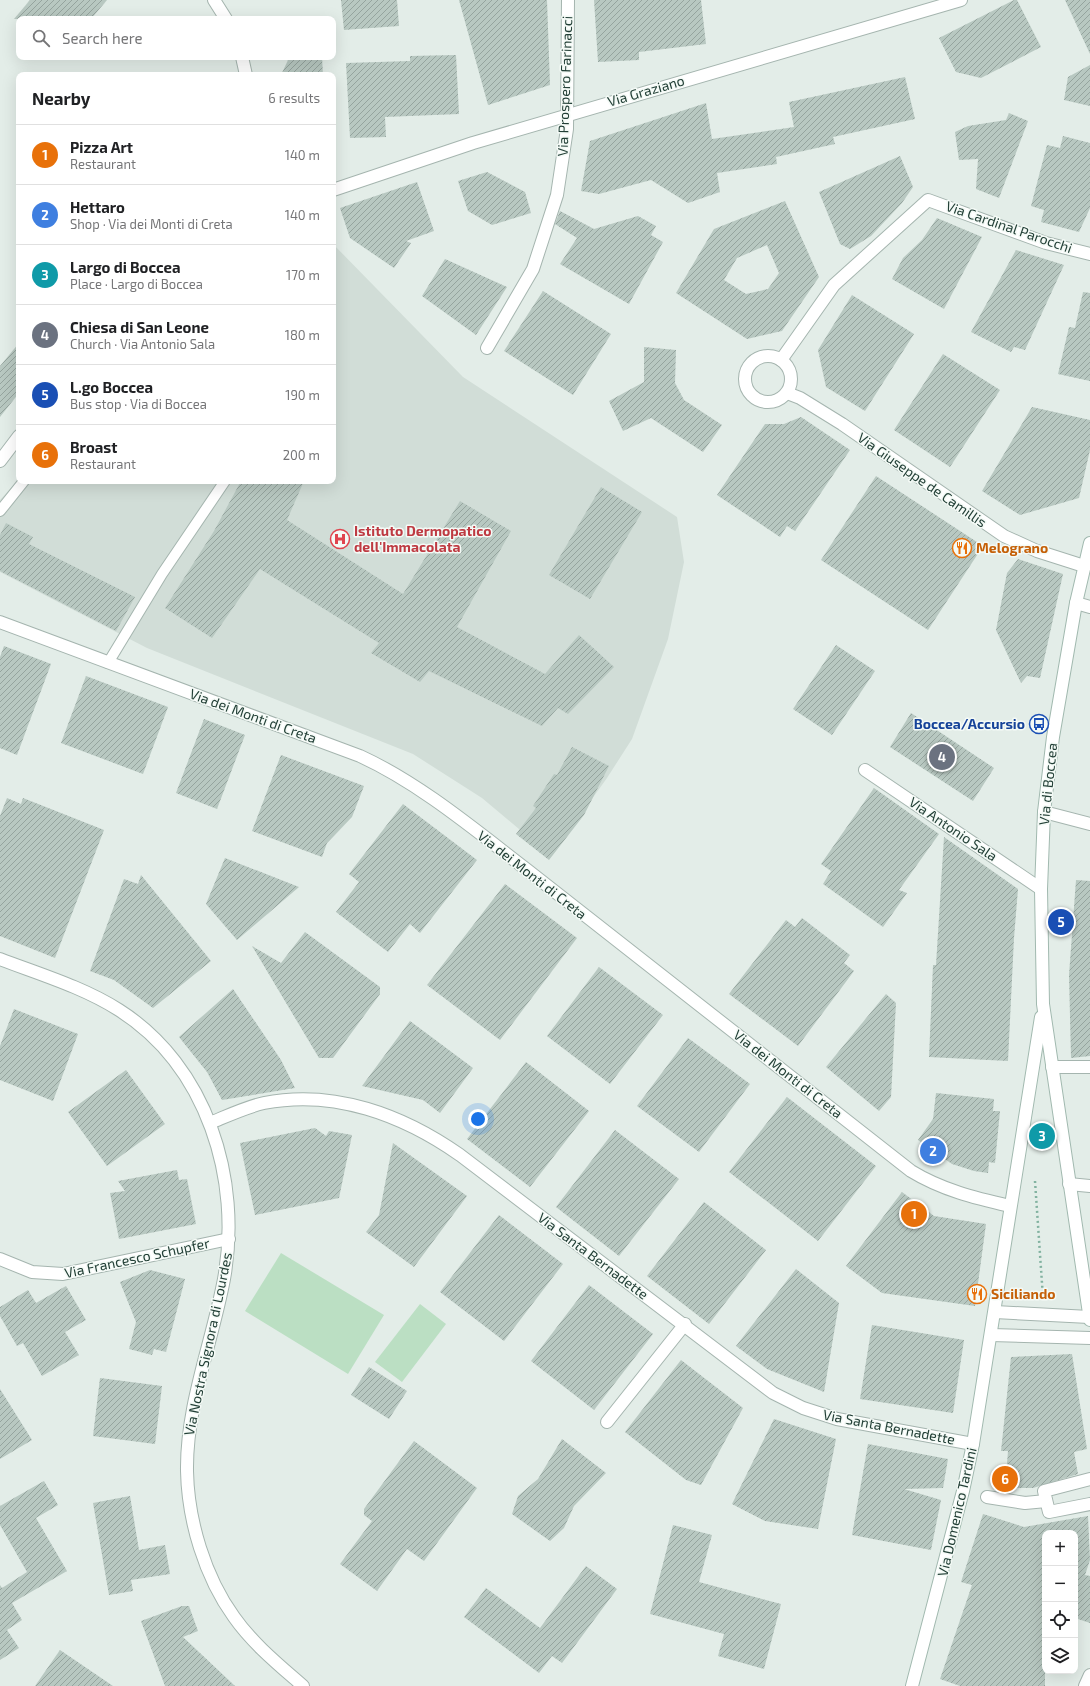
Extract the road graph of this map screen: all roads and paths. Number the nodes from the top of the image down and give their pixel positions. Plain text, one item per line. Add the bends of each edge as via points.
1 (214, 0) edge
2 (568, 0) edge
3 (961, 0) edge
4 (224, 16) edge
5 (243, 60) edge
6 (245, 72) edge
7 (567, 115) junction
8 (336, 189) edge
9 (1090, 254) edge
10 (487, 348) dead end
11 (781, 360) junction
12 (787, 393) junction
13 (16, 440) edge
14 (0, 461) edge
15 (22, 484) edge
16 (223, 484) edge
17 (0, 511) edge
18 (1090, 543) edge
19 (1084, 566) junction
20 (1076, 603) junction
21 (1090, 606) edge
22 (4, 623) edge
23 (108, 663) junction
24 (865, 770) dead end
25 (1044, 812) junction
26 (1090, 824) edge
27 (1041, 889) junction
28 (0, 959) edge
29 (1043, 1004) junction
30 (1052, 1067) junction
31 (1090, 1067) edge
32 (210, 1123) junction
33 (1035, 1181) dead end
34 (1069, 1184) junction
35 (1090, 1186) edge
36 (1010, 1206) junction
37 (229, 1239) junction
38 (0, 1259) edge
39 (1088, 1286) edge
40 (995, 1312) junction
41 (1044, 1315) junction
42 (1090, 1319) edge
43 (685, 1324) junction
44 (991, 1335) junction
45 (1090, 1338) edge
46 (607, 1422) dead end
47 (973, 1444) junction
48 (1090, 1479) edge
49 (987, 1497) dead end
50 (1046, 1501) junction
51 (1090, 1504) edge
52 (1090, 1675) edge
53 (303, 1686) edge
54 (912, 1686) edge
55 (1085, 1686) edge

1 - 4 street
2 - 7 street, Via Prospero Farinacci
3 - 7 street, Via Graziano
5 - 6 street
7 - 8 street, Via Graziano via 450,150
7 - 10 street, Via Prospero Farinacci via 557,195 540,249 533,269
9 - 11 street, Via Cardinal Parocchi via 1046,243 928,200 834,285
11 - 12 street via 789,369 792,380
11 - 12 street via 772,356 762,357 753,362 747,370 745,379 748,389 762,402 781,399
12 - 19 street, Via Giuseppe de Camillis via 800,398 842,424 1004,536 1037,551
13 - 14 street
15 - 17 lane
16 - 23 lane via 162,574
18 - 19 street, Via di Boccea
19 - 20 street, Via di Boccea
20 - 21 street
20 - 25 street, Via di Boccea via 1053,737
22 - 23 street, Via dei Monti di Creta
23 - 36 street, Via dei Monti di Creta via 360,756 391,772 466,823 526,869 911,1171 951,1190
24 - 27 street, Via Antonio Sala
25 - 26 street
25 - 27 street, Via di Boccea
27 - 29 street, Via di Boccea
28 - 32 street, Via Nostra Signora di Lourdes via 94,996 137,1023 157,1040 181,1070
29 - 30 street
29 - 36 street, Via Domenico Tardini
30 - 31 street
30 - 34 street
32 - 37 street, Via Nostra Signora di Lourdes via 226,1182
32 - 43 street, Via Santa Bernadette via 263,1103 295,1099 350,1104 390,1116 438,1140 460,1155
33 - 41 path
34 - 35 street
34 - 39 street
36 - 40 street, Via Domenico Tardini
37 - 38 street, Via Francesco Schupfer via 63,1274 32,1272
37 - 53 street, Via Nostra Signora di Lourdes via 220,1296 198,1386 190,1433 187,1472 191,1511 212,1576 234,1617 258,1646
39 - 42 street
40 - 41 street
40 - 44 street, Via Domenico Tardini
41 - 42 street
43 - 46 street
43 - 47 street, Via Santa Bernadette via 764,1387 803,1408 855,1423
44 - 45 street
44 - 47 street, Via Domenico Tardini
47 - 54 street, Via Domenico Tardini via 964,1491
48 - 50 street via 1044,1491
49 - 50 street via 1025,1503
50 - 51 street via 1048,1512
52 - 55 street

